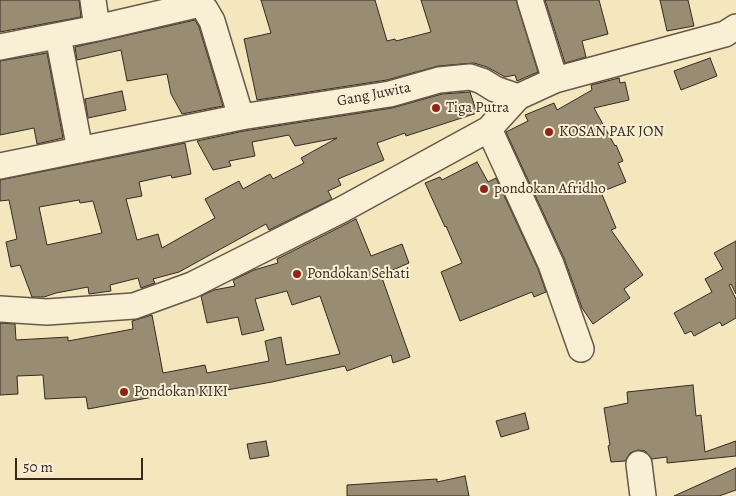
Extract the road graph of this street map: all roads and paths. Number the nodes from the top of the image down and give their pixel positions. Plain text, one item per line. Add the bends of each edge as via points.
1 (93, 0) edge
2 (530, 0) edge
3 (736, 27) edge
4 (97, 28) junction
5 (58, 36) junction
6 (0, 47) edge
7 (555, 80) junction
8 (518, 97) junction
9 (241, 117) junction
10 (489, 129) junction
11 (80, 150) junction
12 (0, 166) edge
13 (0, 309) edge
14 (581, 348) dead end
15 (639, 464) dead end
16 (643, 496) edge

1 - 4 street
2 - 7 street
3 - 7 street via 725,34
4 - 5 street
4 - 9 street via 200,4 212,21
5 - 6 street
5 - 11 street
7 - 8 street
8 - 9 street, Gang Juwita via 470,76 440,80 390,94
8 - 10 street
9 - 11 street, Gang Juwita
10 - 13 street via 343,209 192,285 134,306 47,312
10 - 14 street via 554,272
11 - 12 street, Gang Juwita
15 - 16 street

